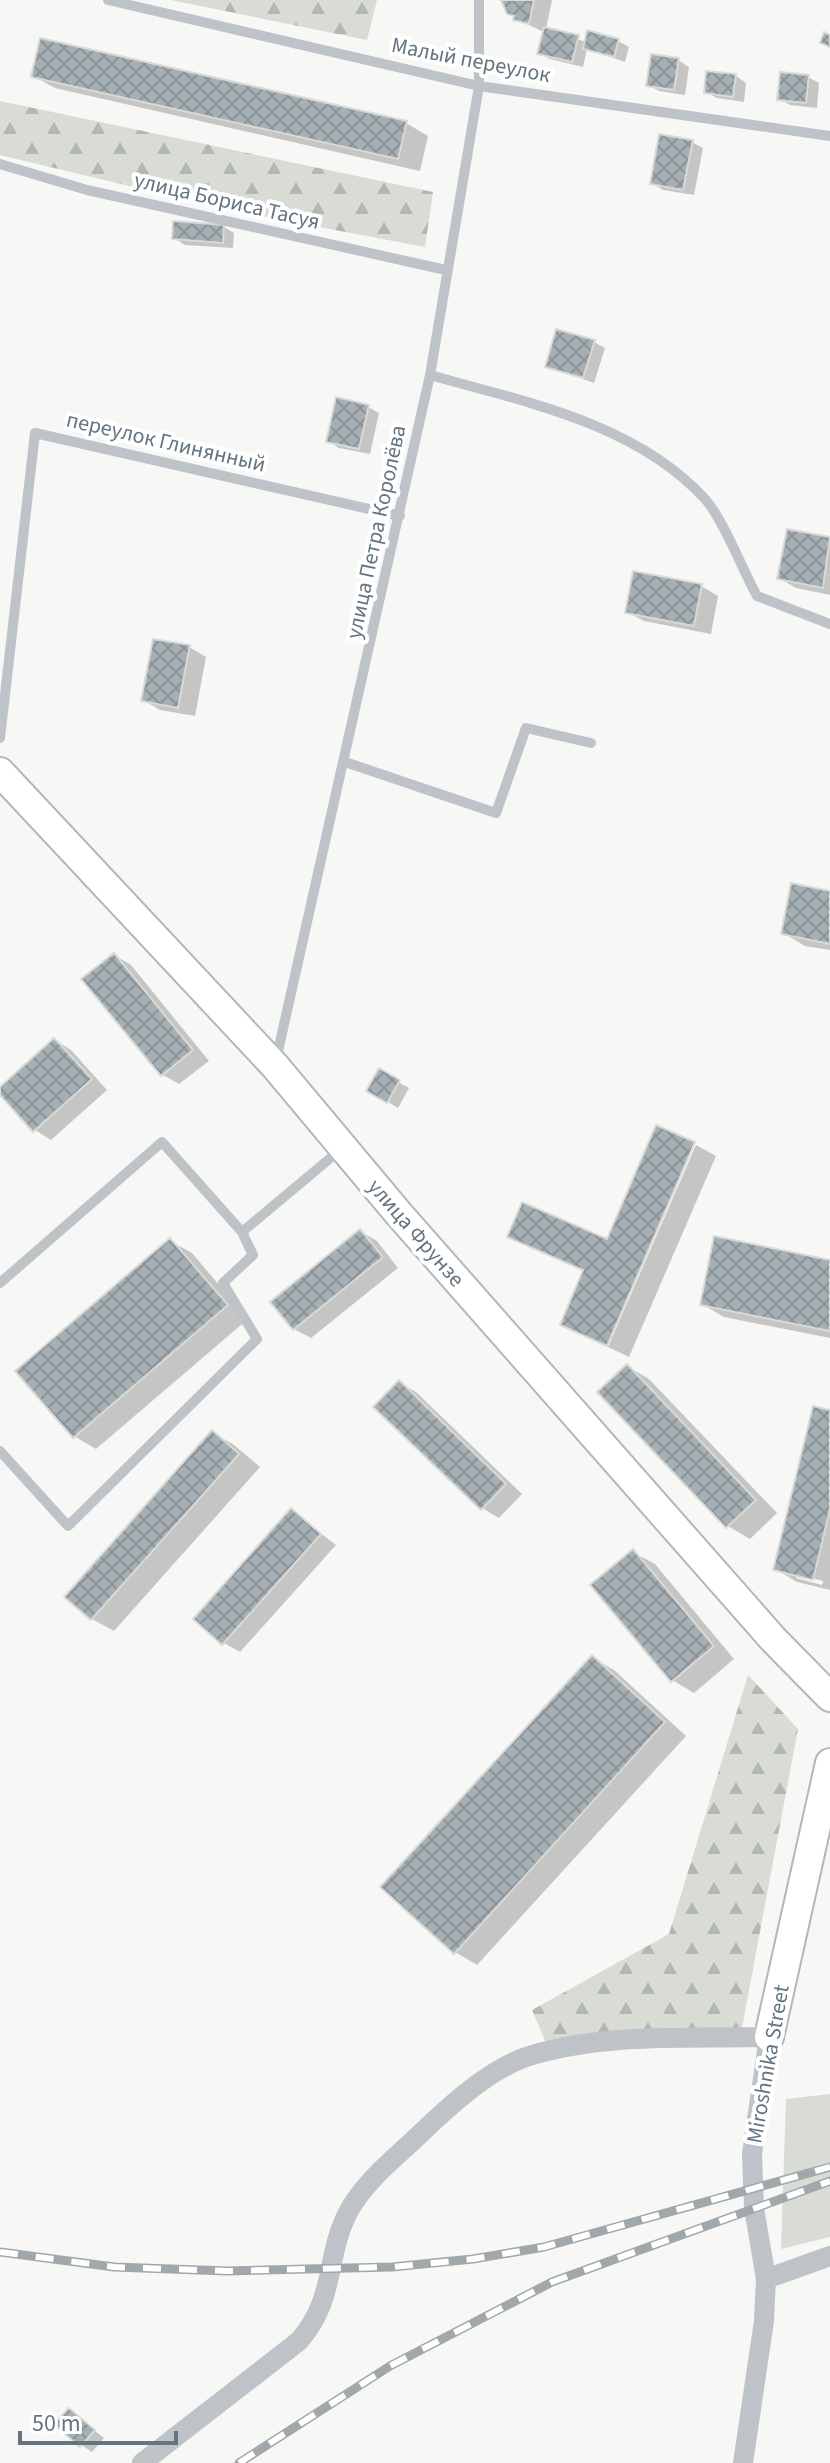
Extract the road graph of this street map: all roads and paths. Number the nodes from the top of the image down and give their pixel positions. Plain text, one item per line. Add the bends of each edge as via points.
1 (108, 0) edge
2 (479, 0) edge
3 (479, 86) junction
4 (830, 136) edge
5 (0, 164) edge
6 (446, 270) junction
7 (430, 375) junction
8 (400, 516) junction
9 (830, 624) edge
10 (0, 738) edge
11 (591, 743) dead end
12 (345, 762) junction
13 (0, 772) edge
14 (275, 1066) junction
15 (341, 1148) junction
16 (242, 1232) junction
17 (0, 1283) edge
18 (0, 1451) edge
19 (830, 1697) edge
20 (830, 1763) edge
21 (769, 2037) junction
22 (830, 2256) edge
23 (766, 2279) junction
24 (142, 2463) edge
25 (743, 2463) edge

1 - 3 lane, Малый переулок
2 - 3 lane, улица Петра Королёва
3 - 4 lane, Малый переулок
3 - 6 lane, улица Петра Королёва
5 - 6 lane, улица Бориса Тасуя via 87,190
6 - 7 lane, улица Петра Королёва
7 - 8 lane, улица Петра Королёва
7 - 9 lane via 560,413 655,457 707,501 757,596
8 - 10 lane, переулок Глинянный via 35,433
8 - 12 lane, улица Петра Королёва
11 - 12 lane via 526,728 496,813
12 - 14 lane, улица Петра Королёва
13 - 14 main road, улица Фрунзе
14 - 15 main road, улица Фрунзе
15 - 16 lane
15 - 19 main road, улица Фрунзе
16 - 17 lane via 162,1142
16 - 18 lane via 253,1255 223,1283 257,1339 68,1526
20 - 21 main road, Miroshnika Street
21 - 23 street, Miroshnika Street via 752,2154 754,2208
21 - 24 street via 600,2041 524,2058 457,2099 368,2184 351,2208 315,2323
22 - 23 street
23 - 25 street, Miroshnika Street

